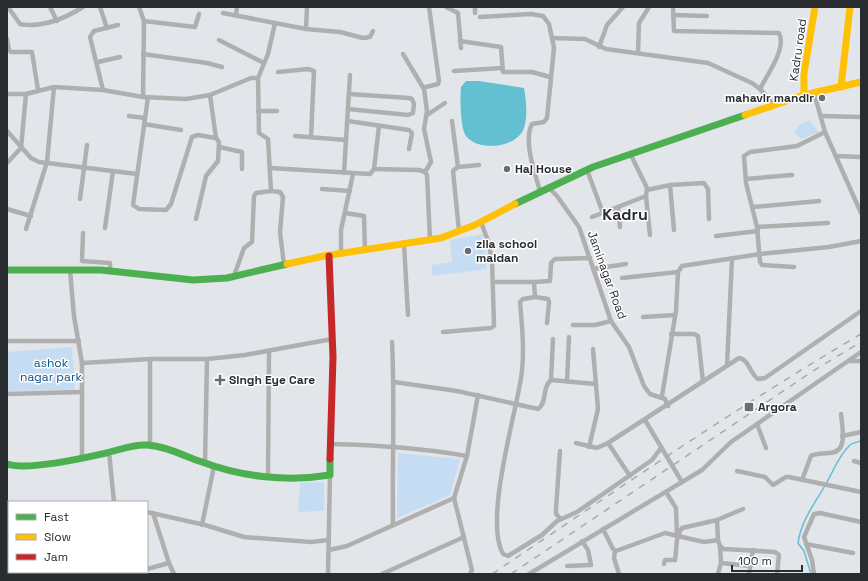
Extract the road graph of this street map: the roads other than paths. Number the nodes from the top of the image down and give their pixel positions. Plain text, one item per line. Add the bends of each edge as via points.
1 (8, 7) edge
2 (50, 7) edge
3 (83, 7) edge
4 (100, 7) edge
5 (139, 7) edge
6 (237, 7) edge
7 (307, 7) edge
8 (429, 7) edge
9 (446, 7) edge
10 (476, 7) edge
11 (624, 7) edge
12 (649, 7) edge
13 (673, 7) edge
14 (815, 7) edge
15 (850, 7) edge
16 (223, 13) dead end
17 (475, 13) dead end
18 (199, 14) dead end
19 (236, 15) junction
20 (673, 15) junction
21 (707, 16) dead end
22 (480, 17) dead end
23 (57, 21) junction
24 (144, 21) junction
25 (275, 23) junction
26 (118, 25) dead end
27 (107, 28) junction
28 (306, 29) junction
29 (373, 31) dead end
30 (552, 38) junction
31 (7, 39) edge
32 (219, 40) dead end
33 (460, 41) junction
34 (599, 47) junction
35 (461, 48) dead end
36 (638, 52) junction
37 (143, 54) junction
38 (403, 54) dead end
39 (120, 57) dead end
40 (98, 62) junction
41 (264, 63) junction
42 (222, 67) dead end
43 (502, 68) junction
44 (454, 71) dead end
45 (278, 72) dead end
46 (350, 75) dead end
47 (550, 77) junction
48 (258, 78) junction
49 (861, 82) edge
50 (54, 87) junction
51 (841, 87) junction
52 (424, 89) junction
53 (760, 89) junction
54 (38, 90) junction
55 (103, 90) junction
56 (814, 93) junction
57 (7, 94) edge
58 (26, 94) junction
59 (349, 94) junction
60 (210, 95) junction
61 (804, 95) junction
62 (145, 97) junction
63 (445, 103) dead end
64 (774, 105) junction
65 (348, 109) junction
66 (277, 110) dead end
67 (258, 111) junction
68 (426, 115) junction
69 (129, 116) dead end
70 (820, 116) junction
71 (861, 117) edge
72 (145, 118) junction
73 (348, 121) junction
74 (452, 121) dead end
75 (144, 124) junction
76 (379, 126) junction
77 (181, 130) dead end
78 (7, 131) edge
79 (825, 132) junction
80 (295, 136) dead end
81 (311, 137) junction
82 (216, 138) junction
83 (346, 140) junction
84 (87, 144) dead end
85 (219, 147) junction
86 (21, 148) junction
87 (409, 149) dead end
88 (630, 153) junction
89 (836, 156) junction
90 (861, 157) edge
91 (47, 162) junction
92 (7, 163) edge
93 (479, 165) dead end
94 (458, 167) junction
95 (84, 168) junction
96 (270, 168) junction
97 (242, 169) dead end
98 (374, 169) junction
99 (586, 170) junction
100 (113, 171) junction
101 (426, 172) junction
102 (344, 173) junction
103 (137, 174) junction
104 (353, 174) junction
105 (792, 175) dead end
106 (746, 179) junction
107 (670, 185) junction
108 (548, 187) junction
109 (322, 189) dead end
110 (647, 190) junction
111 (271, 191) junction
112 (350, 191) junction
113 (540, 191) junction
114 (646, 196) junction
115 (854, 196) junction
116 (861, 197) edge
117 (80, 199) dead end
118 (819, 201) dead end
119 (753, 207) junction
120 (618, 208) junction
121 (7, 209) edge
122 (345, 213) junction
123 (603, 213) junction
124 (861, 213) edge
125 (30, 216) junction
126 (592, 218) dead end
127 (196, 219) dead end
128 (709, 219) dead end
129 (481, 222) junction
130 (828, 223) dead end
131 (620, 227) dead end
132 (105, 228) dead end
133 (26, 229) dead end
134 (757, 229) junction
135 (674, 230) dead end
136 (459, 231) junction
137 (83, 233) dead end
138 (650, 236) dead end
139 (716, 236) dead end
140 (430, 240) junction
141 (861, 241) edge
142 (404, 244) junction
143 (365, 251) junction
144 (341, 254) junction
145 (760, 254) junction
146 (329, 256) junction
147 (590, 258) junction
148 (732, 259) junction
149 (626, 264) dead end
150 (284, 265) junction
151 (794, 267) dead end
152 (593, 269) junction
153 (7, 270) edge
154 (70, 270) junction
155 (110, 271) junction
156 (678, 272) junction
157 (234, 276) junction
158 (622, 278) dead end
159 (493, 282) junction
160 (534, 282) junction
161 (535, 297) junction
162 (861, 311) edge
163 (408, 315) dead end
164 (675, 315) junction
165 (643, 317) dead end
166 (611, 321) junction
167 (547, 323) dead end
168 (573, 325) dead end
169 (443, 332) dead end
170 (671, 334) junction
171 (569, 337) dead end
172 (332, 338) junction
173 (554, 339) dead end
174 (7, 341) edge
175 (79, 341) junction
176 (392, 342) dead end
177 (593, 349) dead end
178 (269, 351) junction
179 (861, 352) edge
180 (150, 359) junction
181 (207, 359) junction
182 (849, 360) junction
183 (861, 361) edge
184 (82, 363) junction
185 (727, 365) junction
186 (551, 380) junction
187 (567, 381) junction
188 (394, 382) junction
189 (702, 382) junction
190 (596, 384) junction
191 (82, 392) junction
192 (7, 394) edge
193 (478, 396) junction
194 (662, 396) junction
195 (516, 404) junction
196 (668, 406) junction
197 (841, 414) dead end
198 (646, 420) junction
199 (757, 424) junction
200 (861, 432) edge
201 (842, 436) junction
202 (576, 443) dead end
203 (608, 443) junction
204 (330, 444) junction
205 (150, 445) junction
206 (392, 446) junction
207 (589, 447) junction
208 (661, 448) junction
209 (766, 448) dead end
210 (560, 451) dead end
211 (108, 452) junction
212 (467, 456) junction
213 (82, 457) junction
214 (854, 461) dead end
215 (205, 463) junction
216 (861, 463) edge
217 (7, 464) edge
218 (214, 466) junction
219 (737, 471) dead end
220 (330, 475) junction
221 (268, 476) junction
222 (630, 476) junction
223 (802, 480) junction
224 (682, 482) junction
225 (666, 492) junction
226 (861, 492) edge
227 (454, 498) junction
228 (114, 501) edge
229 (743, 509) dead end
230 (148, 512) edge
231 (153, 513) junction
232 (561, 518) junction
233 (717, 520) junction
234 (861, 522) edge
235 (202, 525) junction
236 (393, 525) junction
237 (603, 529) junction
238 (678, 535) junction
239 (464, 537) junction
240 (329, 540) junction
241 (718, 540) junction
242 (582, 541) junction
243 (806, 544) junction
244 (720, 546) junction
245 (329, 550) junction
246 (753, 550) junction
247 (615, 551) junction
248 (852, 553) dead end
249 (721, 563) junction
250 (169, 564) junction
251 (664, 564) dead end
252 (567, 566) dead end
253 (750, 566) junction
254 (148, 569) edge
255 (174, 574) edge
256 (328, 574) edge
257 (382, 574) edge
258 (470, 574) edge
259 (529, 574) edge
260 (619, 574) edge
261 (718, 574) edge
262 (749, 574) edge
263 (777, 574) edge
264 (814, 574) edge

1 - 23 street via 20,24
2 - 23 street
3 - 23 street
4 - 27 street
5 - 24 street
6 - 19 street
7 - 28 street
8 - 52 street via 440,81
9 - 33 street via 458,13
10 - 17 street
11 - 34 street via 607,25
12 - 36 street via 639,23
13 - 20 street
14 - 61 street, Kadru road via 804,72
15 - 51 street
16 - 19 street
18 - 24 street via 195,27
19 - 25 street
20 - 21 street
20 - 53 street via 674,31 779,33 782,40 781,49
22 - 30 street via 531,14 543,16 549,24
24 - 37 street
25 - 28 street
25 - 41 street
26 - 27 street
27 - 40 street via 94,31 90,37
28 - 29 street via 367,38
30 - 34 street via 585,39
30 - 47 street via 554,48
31 - 54 street via 8,50 11,52 32,52
32 - 41 street
33 - 35 street
33 - 43 street via 501,47
34 - 36 street
36 - 53 street via 699,61
37 - 42 street
37 - 62 street
38 - 52 street
39 - 40 street
40 - 55 street
41 - 48 street
43 - 44 street
43 - 47 street via 506,73 532,72
45 - 81 street via 308,68 314,71
46 - 59 street
47 - 113 street via 547,118 544,122 532,124 530,130 530,151
48 - 60 street via 251,78
48 - 67 street
49 - 51 street
50 - 54 street
50 - 55 street
50 - 91 street
51 - 56 street
52 - 68 street
53 - 64 street
54 - 58 street
55 - 62 street
56 - 61 street
56 - 70 street
57 - 58 street
58 - 86 street
59 - 65 street
59 - 65 street via 409,98 414,104 413,113 408,115
60 - 62 street via 186,98
60 - 82 street
61 - 64 street
62 - 72 street
63 - 68 street
64 - 88 street
65 - 73 street
66 - 67 street
67 - 96 street via 259,133 268,139
68 - 101 street via 424,130 431,162
69 - 72 street
70 - 71 street
70 - 79 street
72 - 75 street
73 - 76 street
73 - 83 street
74 - 94 street
75 - 77 street
75 - 103 street
76 - 87 street via 409,130 412,133
76 - 98 street
78 - 86 street
79 - 89 street
79 - 106 street via 797,146 746,153 743,159
80 - 81 street
81 - 83 street
82 - 85 street
82 - 103 street via 198,135 192,137 171,204 166,210 135,207 133,201
83 - 102 street
84 - 95 street
85 - 97 street via 242,152
85 - 127 street via 218,161 206,176
86 - 91 street via 34,160
86 - 92 street
88 - 99 street
88 - 110 street
89 - 90 street
89 - 115 street
91 - 95 street
91 - 125 street
93 - 94 street
94 - 136 street via 454,168 453,174
95 - 100 street
95 - 117 street
96 - 102 street
96 - 111 street
98 - 101 street
98 - 104 street via 370,174
99 - 108 street
99 - 123 street
100 - 103 street
100 - 132 street
101 - 140 street
102 - 104 street
104 - 112 street
105 - 106 street
106 - 119 street
107 - 110 street
107 - 128 street via 706,184
107 - 135 street
108 - 113 street
108 - 147 street, Jaminagar Road via 575,220
109 - 112 street
110 - 114 street
111 - 150 street via 280,192 283,197 280,232
111 - 157 street via 256,193 254,196 252,242 244,248
112 - 122 street
113 - 129 street
114 - 120 street
114 - 138 street
115 - 116 street
115 - 124 street
118 - 119 street
119 - 134 street
120 - 123 street
120 - 131 street
121 - 125 street
122 - 143 street via 364,216
122 - 144 street via 341,230
123 - 126 street
125 - 133 street
129 - 136 street
129 - 159 street via 491,250
130 - 134 street
134 - 139 street
134 - 145 street
136 - 140 street
137 - 155 street via 82,261 110,263
140 - 142 street
141 - 145 street
142 - 143 street
142 - 163 street
143 - 144 street
144 - 146 street
145 - 148 street
145 - 151 street via 762,265
146 - 150 street
146 - 172 street
147 - 152 street, Jaminagar Road
147 - 160 street via 555,259 551,264 550,281
148 - 156 street via 682,266
148 - 185 street
149 - 152 street
150 - 157 street
152 - 166 street, Jaminagar Road
153 - 154 street
154 - 155 street
154 - 175 street
155 - 157 street via 193,280
156 - 158 street
156 - 164 street
159 - 160 street
159 - 169 street via 494,326
160 - 161 street
161 - 167 street via 548,299
161 - 195 street via 521,299 520,302 522,368
162 - 185 street via 765,378 755,377 742,358
164 - 165 street
164 - 170 street
166 - 168 street via 595,325
166 - 194 street, Jaminagar Road via 629,347 647,390 650,394
170 - 189 street via 698,336
170 - 194 street
171 - 187 street
172 - 178 street
172 - 204 street
173 - 186 street
174 - 175 street
175 - 184 street
176 - 188 street
177 - 190 street
178 - 181 street
178 - 221 street
179 - 182 street
180 - 181 street
180 - 184 street
180 - 205 street
181 - 215 street
182 - 183 street
182 - 199 street
184 - 191 street
185 - 189 street
186 - 187 street
186 - 195 street via 546,386 540,408
187 - 190 street
188 - 193 street
188 - 206 street
189 - 196 street
190 - 207 street via 598,409
191 - 192 street
191 - 213 street
193 - 195 street
193 - 212 street
194 - 196 street
195 - 232 street via 498,496 498,537 503,554 508,556 515,553 542,535
196 - 198 street
197 - 201 street
198 - 203 street
198 - 208 street
199 - 209 street
199 - 224 street via 731,442 708,465
200 - 201 street
201 - 223 street via 842,444 837,452 811,456
202 - 207 street
203 - 207 street via 597,448
203 - 222 street
204 - 206 street
204 - 220 street
205 - 211 street
205 - 215 street
206 - 212 street
206 - 236 street
208 - 222 street via 652,460
208 - 224 street
210 - 232 street via 556,514
211 - 213 street
211 - 228 street
212 - 227 street
213 - 217 street via 36,465
214 - 216 street
215 - 218 street
218 - 221 street via 246,474
218 - 235 street
219 - 223 street via 765,477 773,485 786,477
220 - 221 street
220 - 240 street
222 - 232 street via 577,512
223 - 226 street
224 - 225 street
225 - 237 street
225 - 238 street via 676,508
227 - 236 street
227 - 239 street
229 - 233 street
230 - 231 street
231 - 235 street
231 - 250 street
233 - 238 street via 685,526
233 - 241 street
234 - 243 street via 815,513 805,534
235 - 240 street via 244,537 311,542
236 - 245 street via 347,546
237 - 242 street
237 - 247 street
238 - 241 street via 704,542
238 - 247 street via 663,533
238 - 251 street via 675,560 665,560
239 - 257 street
239 - 258 street via 472,570
240 - 245 street
241 - 244 street
242 - 252 street via 588,550 591,565
242 - 259 street
243 - 248 street
243 - 264 street
244 - 246 street via 724,549
244 - 249 street
245 - 256 street
246 - 253 street
246 - 263 street via 778,553
247 - 260 street via 614,558
249 - 253 street
249 - 261 street
250 - 254 street
250 - 255 street
253 - 262 street

